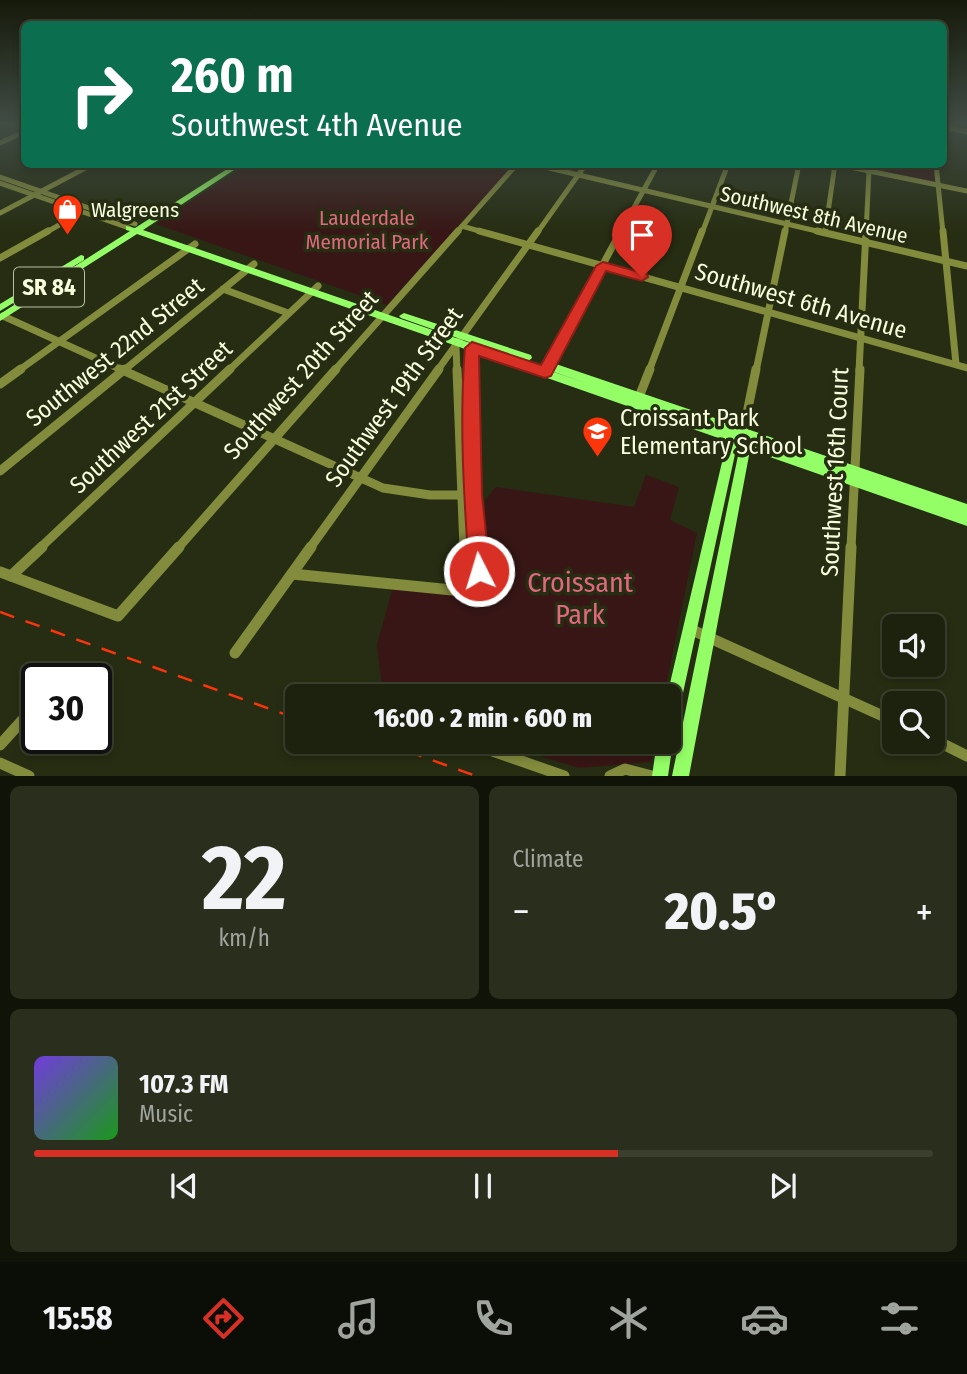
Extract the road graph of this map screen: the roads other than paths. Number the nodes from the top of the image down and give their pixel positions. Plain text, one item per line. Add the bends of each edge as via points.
1 (86, 168) edge
2 (222, 168) edge
3 (233, 168) edge
4 (513, 168) edge
5 (547, 168) edge
6 (583, 168) edge
7 (656, 168) edge
8 (726, 168) edge
9 (798, 168) edge
10 (834, 168) edge
11 (856, 168) edge
12 (937, 168) edge
13 (869, 171) junction
14 (578, 176) junction
15 (0, 177) edge
16 (0, 183) edge
17 (939, 186) junction
18 (967, 191) edge
19 (41, 192) junction
20 (643, 192) junction
21 (34, 195) junction
22 (711, 208) junction
23 (82, 212) junction
24 (0, 213) edge
25 (786, 225) junction
26 (462, 226) junction
27 (136, 227) junction
28 (825, 233) junction
29 (865, 242) junction
30 (530, 245) junction
31 (192, 246) junction
32 (0, 258) edge
33 (945, 261) junction
34 (251, 266) junction
35 (603, 266) junction
36 (967, 266) edge
37 (682, 288) junction
38 (223, 289) junction
39 (315, 289) junction
40 (2, 312) edge
41 (767, 312) junction
42 (288, 313) junction
43 (385, 313) junction
44 (861, 338) junction
45 (59, 341) junction
46 (458, 345) junction
47 (472, 348) junction
48 (956, 364) junction
49 (966, 368) edge
50 (547, 369) junction
51 (122, 371) junction
52 (967, 378) edge
53 (0, 384) edge
54 (639, 397) junction
55 (194, 403) junction
56 (741, 438) junction
57 (272, 439) junction
58 (0, 471) edge
59 (855, 476) junction
60 (360, 479) junction
61 (460, 495) junction
62 (473, 495) junction
63 (967, 510) edge
64 (967, 520) edge
65 (6, 574) edge
66 (292, 574) junction
67 (462, 589) junction
68 (690, 629) junction
69 (707, 636) junction
70 (235, 653) dead end
71 (677, 684) edge
72 (842, 697) junction
73 (882, 715) edge
74 (21, 722) edge
75 (0, 745) edge
76 (945, 745) edge
77 (502, 754) edge
78 (663, 754) edge
79 (967, 755) edge
80 (0, 762) edge
81 (29, 775) edge
82 (564, 775) edge
83 (610, 775) edge
84 (652, 775) edge
85 (660, 775) edge
86 (680, 775) edge
87 (840, 775) edge

1 - 19 street
2 - 27 main road, SR 84
3 - 27 main road, SR 84
4 - 26 street, Southwest 20th Street
5 - 14 street, Southwest 8th Avenue
6 - 14 street, Southwest 19th Street
7 - 20 street
8 - 22 street
9 - 25 street
10 - 28 street
11 - 13 street
12 - 17 street
13 - 17 street
13 - 29 street, Southwest 16th Court
14 - 20 street, Southwest 8th Avenue
14 - 30 street, Southwest 19th Street
15 - 19 street
16 - 21 street
17 - 18 street
17 - 33 street
19 - 21 street
19 - 27 street
20 - 22 street, Southwest 8th Avenue
20 - 35 street
21 - 23 street
21 - 24 street
22 - 25 street, Southwest 8th Avenue
22 - 37 street
23 - 27 street
23 - 32 street
25 - 28 street, Southwest 8th Avenue
25 - 41 street
26 - 30 street, Southwest 6th Avenue
26 - 43 street, Southwest 20th Street
27 - 31 main road
27 - 40 main road, SR 84
28 - 29 street, Southwest 8th Avenue
29 - 33 street, Southwest 8th Avenue
29 - 44 street, Southwest 16th Court
30 - 35 street, Southwest 6th Avenue
30 - 46 street, Southwest 19th Street
31 - 34 main road
31 - 45 street
33 - 36 street, Southwest 8th Avenue
33 - 48 street
34 - 38 street, Southwest 22nd Street
34 - 39 main road
35 - 37 street, Southwest 6th Avenue
35 - 50 street
37 - 41 street, Southwest 6th Avenue
37 - 54 street
38 - 42 street
38 - 51 street, Southwest 22nd Street
39 - 42 street, Southwest 21st Street
39 - 43 main road
40 - 45 street
41 - 44 street, Southwest 6th Avenue
41 - 56 street
42 - 55 street, Southwest 21st Street
43 - 46 main road
43 - 57 street, Southwest 20th Street
44 - 48 street, Southwest 6th Avenue
44 - 59 street, Southwest 16th Court
45 - 51 street
45 - 53 street
46 - 47 main road
46 - 50 main road
46 - 60 street, Southwest 19th Street
46 - 61 street
47 - 50 main road
47 - 62 street
48 - 49 street, Southwest 6th Avenue
49 - 52 street
50 - 54 main road
50 - 56 main road
51 - 55 street
51 - 58 street, Southwest 22nd Street
54 - 56 main road
55 - 57 street
55 - 65 street, Southwest 21st Street
56 - 59 main road
56 - 68 main road
56 - 69 main road
57 - 60 street
57 - 65 street, Southwest 20th Street via 118,616
59 - 63 main road
59 - 64 main road
59 - 72 street, Southwest 16th Court
60 - 61 street via 407,493
60 - 66 street, Southwest 19th Street
61 - 62 street
61 - 67 street
62 - 67 street via 479,571 472,586
66 - 67 street
66 - 70 street, Southwest 19th Street
68 - 69 street
68 - 71 main road
69 - 72 street
69 - 86 main road
72 - 73 street
72 - 87 street, Southwest 16th Court
74 - 75 street
76 - 79 street
77 - 82 street
78 - 85 main road
80 - 81 street
83 - 84 street via 625,769

